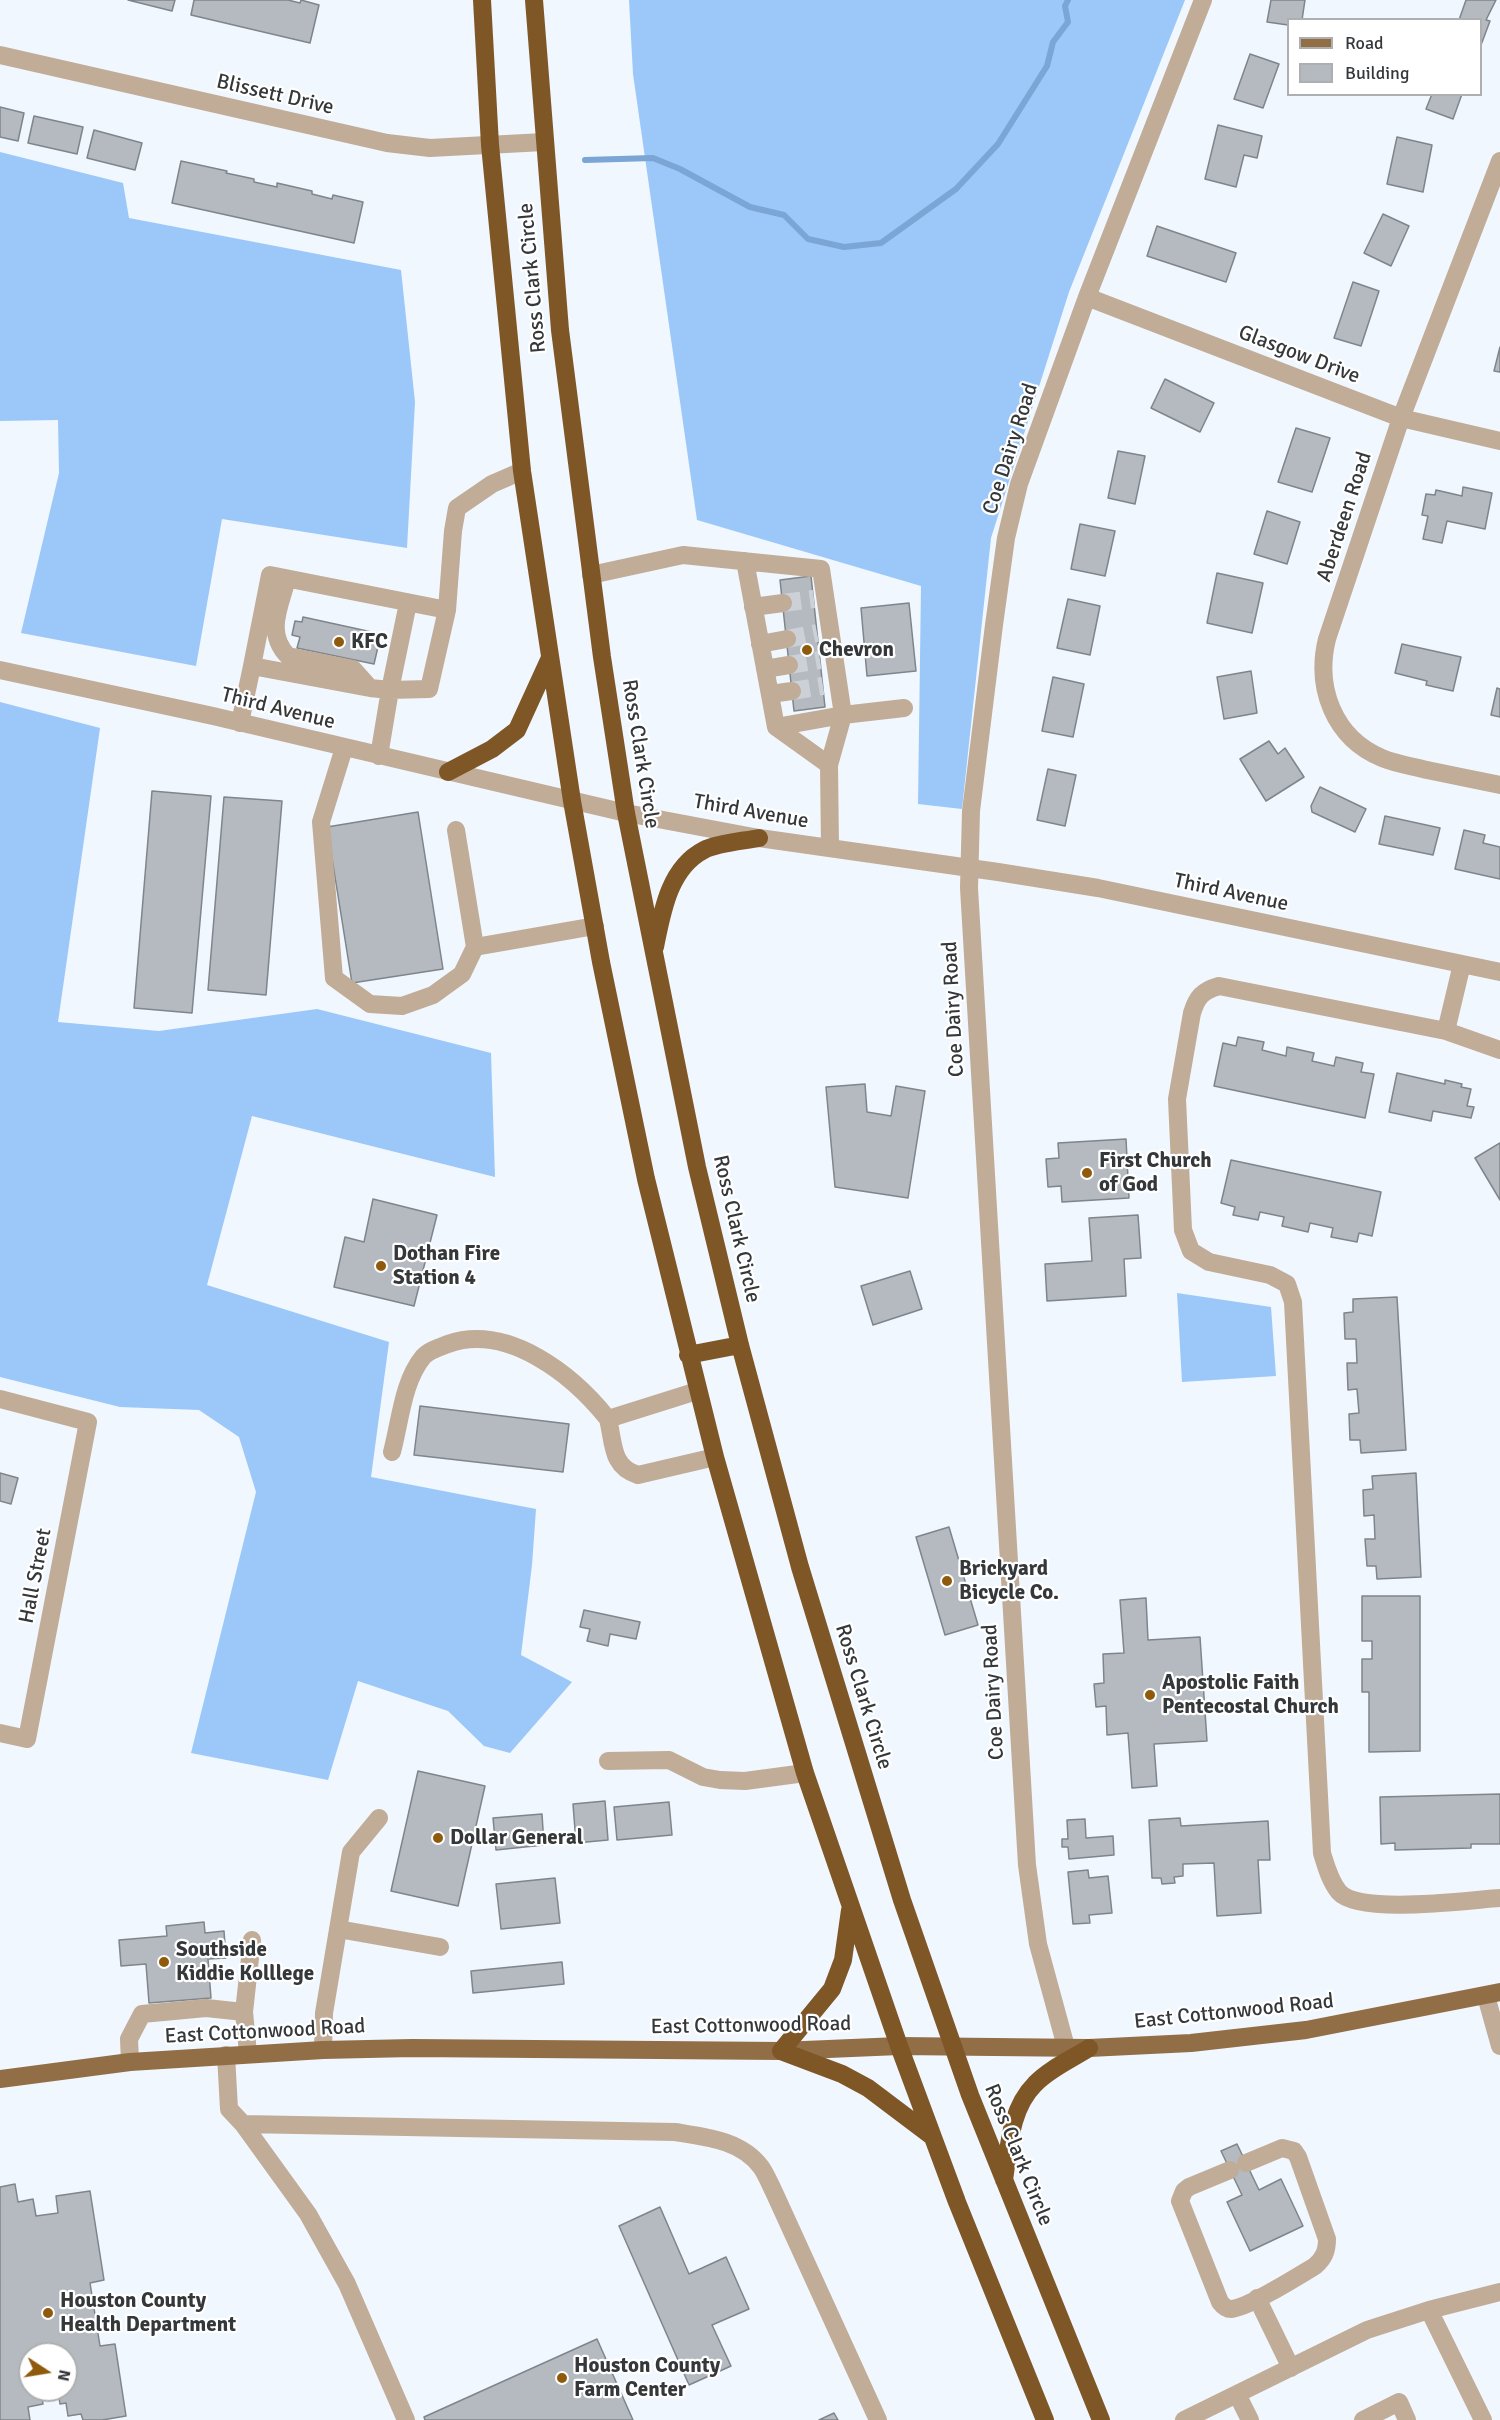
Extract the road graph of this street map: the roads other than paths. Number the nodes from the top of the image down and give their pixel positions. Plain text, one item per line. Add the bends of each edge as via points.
1 (482, 0) edge
2 (534, 0) edge
3 (1203, 0) edge
4 (0, 55) edge
5 (544, 142) junction
6 (490, 145) junction
7 (1500, 161) edge
8 (1087, 297) junction
9 (1401, 418) junction
10 (1500, 441) edge
11 (522, 471) junction
12 (745, 561) junction
13 (591, 575) junction
14 (287, 579) junction
15 (408, 603) junction
16 (783, 603) tunnel mouth
17 (753, 607) junction
18 (447, 610) junction
19 (787, 639) tunnel mouth
20 (760, 644) junction
21 (549, 660) junction
22 (789, 665) tunnel mouth
23 (252, 666) junction
24 (765, 669) junction
25 (0, 670) edge
26 (370, 688) junction
27 (390, 690) junction
28 (792, 691) tunnel mouth
29 (770, 694) junction
30 (904, 708) dead end
31 (843, 715) junction
32 (240, 723) junction
33 (776, 727) junction
34 (344, 748) junction
35 (379, 756) junction
36 (830, 765) junction
37 (448, 772) junction
38 (1500, 785) edge
39 (572, 801) junction
40 (626, 813) junction
41 (456, 830) dead end
42 (759, 838) junction
43 (830, 848) junction
44 (968, 868) junction
45 (595, 926) junction
46 (475, 947) junction
47 (654, 954) junction
48 (1462, 964) junction
49 (1500, 972) edge
50 (1446, 1031) junction
51 (1500, 1050) edge
52 (740, 1345) junction
53 (688, 1355) junction
54 (698, 1391) junction
55 (0, 1399) edge
56 (608, 1419) junction
57 (392, 1452) dead end
58 (715, 1457) junction
59 (0, 1733) edge
60 (608, 1761) dead end
61 (805, 1773) junction
62 (379, 1818) dead end
63 (1500, 1898) edge
64 (851, 1907) junction
65 (338, 1929) junction
66 (252, 1940) dead end
67 (441, 1947) dead end
68 (1493, 1994) edge
69 (244, 2012) junction
70 (899, 2046) junction
71 (952, 2046) junction
72 (1500, 2046) edge
73 (1066, 2047) junction
74 (1089, 2048) junction
75 (323, 2050) junction
76 (781, 2051) junction
77 (248, 2054) junction
78 (226, 2055) junction
79 (130, 2062) junction
80 (0, 2079) edge
81 (243, 2124) junction
82 (933, 2137) junction
83 (1004, 2181) junction
84 (1500, 2292) edge
85 (1257, 2298) junction
86 (1429, 2310) junction
87 (1291, 2368) junction
88 (1237, 2394) junction
89 (406, 2420) edge
90 (878, 2420) edge
91 (1045, 2420) edge
92 (1101, 2420) edge
93 (1184, 2420) edge
94 (1250, 2420) edge
95 (1363, 2420) edge
96 (1407, 2420) edge
97 (1483, 2420) edge

1 - 6 highway, Ross Clark Circle
2 - 5 highway, Ross Clark Circle
3 - 8 street, Coe Dairy Road
4 - 6 street, Blissett Drive via 387,143 430,148
5 - 6 street, Blissett Drive
5 - 13 highway, Ross Clark Circle via 560,330
6 - 11 highway, Ross Clark Circle
7 - 9 street, Aberdeen Road
8 - 9 street, Glasgow Drive
8 - 44 street, Coe Dairy Road via 1019,484 1006,538 970,811
9 - 10 street, Glasgow Drive
9 - 38 street, Aberdeen Road via 1327,639 1323,670 1328,701 1355,742 1383,759
11 - 18 street via 492,484 457,508
11 - 21 highway, Ross Clark Circle
12 - 13 street via 683,555
12 - 17 street
12 - 31 street via 820,569 830,685
13 - 40 highway, Ross Clark Circle
14 - 15 street
14 - 23 street via 270,575
14 - 26 street via 275,626 280,648 288,656 353,669
15 - 18 street
15 - 27 street
16 - 17 street
17 - 20 street
18 - 27 street via 429,689
19 - 20 street
20 - 24 street
21 - 37 highway via 517,730 492,749
21 - 39 highway, Ross Clark Circle
22 - 24 street
23 - 26 street
23 - 32 street
24 - 29 street
25 - 32 street, Third Avenue
26 - 27 street
27 - 35 street
28 - 29 street
29 - 33 street
30 - 31 street
31 - 33 street
31 - 36 street
32 - 34 street, Third Avenue
33 - 36 street
34 - 35 street, Third Avenue
34 - 46 street via 321,822 334,978 370,1004 402,1006 433,995 462,975
35 - 37 street, Third Avenue
36 - 43 street
37 - 39 street, Third Avenue
39 - 40 street, Third Avenue
39 - 45 highway, Ross Clark Circle
40 - 42 street, Third Avenue
40 - 47 highway, Ross Clark Circle
41 - 46 street
42 - 43 street, Third Avenue
42 - 47 highway via 704,850 680,870 664,903
43 - 44 street, Third Avenue
44 - 48 street, Third Avenue via 1098,888
44 - 73 street, Coe Dairy Road via 1027,1865 1038,1944
45 - 46 street
45 - 53 highway, Ross Clark Circle via 646,1179
47 - 52 highway, Ross Clark Circle via 697,1167
48 - 49 street, Third Avenue
48 - 50 street
50 - 51 street
50 - 63 street via 1219,986 1205,990 1196,999 1192,1013 1177,1099 1183,1230 1191,1251 1209,1262 1270,1275 1287,1284 1293,1302 1322,1853 1329,1874 1341,1893 1362,1902 1386,1905
52 - 53 highway
52 - 71 highway, Ross Clark Circle via 843,1711
53 - 54 highway, Ross Clark Circle
54 - 56 street
54 - 58 highway, Ross Clark Circle
55 - 59 street, Hall Street via 88,1422 27,1739
56 - 57 street via 592,1399 526,1352 503,1342 458,1341 425,1354 415,1368
56 - 58 street via 618,1464 626,1472 638,1475
58 - 61 highway, Ross Clark Circle
60 - 61 street via 669,1761 703,1777 720,1780 745,1781
61 - 64 highway, Ross Clark Circle
62 - 65 street via 351,1852
64 - 70 highway, Ross Clark Circle
64 - 76 highway via 843,1960 832,1989
65 - 67 street
65 - 75 street via 324,2013
66 - 69 street
68 - 72 street
68 - 74 main road, East Cottonwood Road via 1306,2030 1191,2043
69 - 77 street
69 - 79 street via 206,2008 142,2014 129,2039
70 - 71 main road, East Cottonwood Road
70 - 76 main road, East Cottonwood Road
70 - 82 highway, Ross Clark Circle
71 - 73 main road, East Cottonwood Road
71 - 83 highway, Ross Clark Circle
73 - 74 main road, East Cottonwood Road
74 - 83 highway via 1036,2083 1021,2101 1011,2129
75 - 76 main road, East Cottonwood Road
75 - 77 main road, East Cottonwood Road
76 - 82 highway via 868,2088
77 - 78 main road, East Cottonwood Road
78 - 79 main road, East Cottonwood Road
78 - 81 street via 229,2109
79 - 80 main road, East Cottonwood Road
81 - 89 street via 308,2214 347,2284
81 - 90 street via 675,2132 737,2146 761,2166
82 - 91 highway, Ross Clark Circle
83 - 92 highway, Ross Clark Circle
84 - 86 street
85 - 85 street via 1315,2266 1326,2253 1327,2239 1298,2157 1294,2151 1282,2148 1189,2187 1181,2198 1220,2302 1231,2309
85 - 87 street
86 - 87 street via 1367,2330
86 - 97 street
87 - 88 street
88 - 93 street
88 - 94 street
95 - 96 street via 1399,2402

